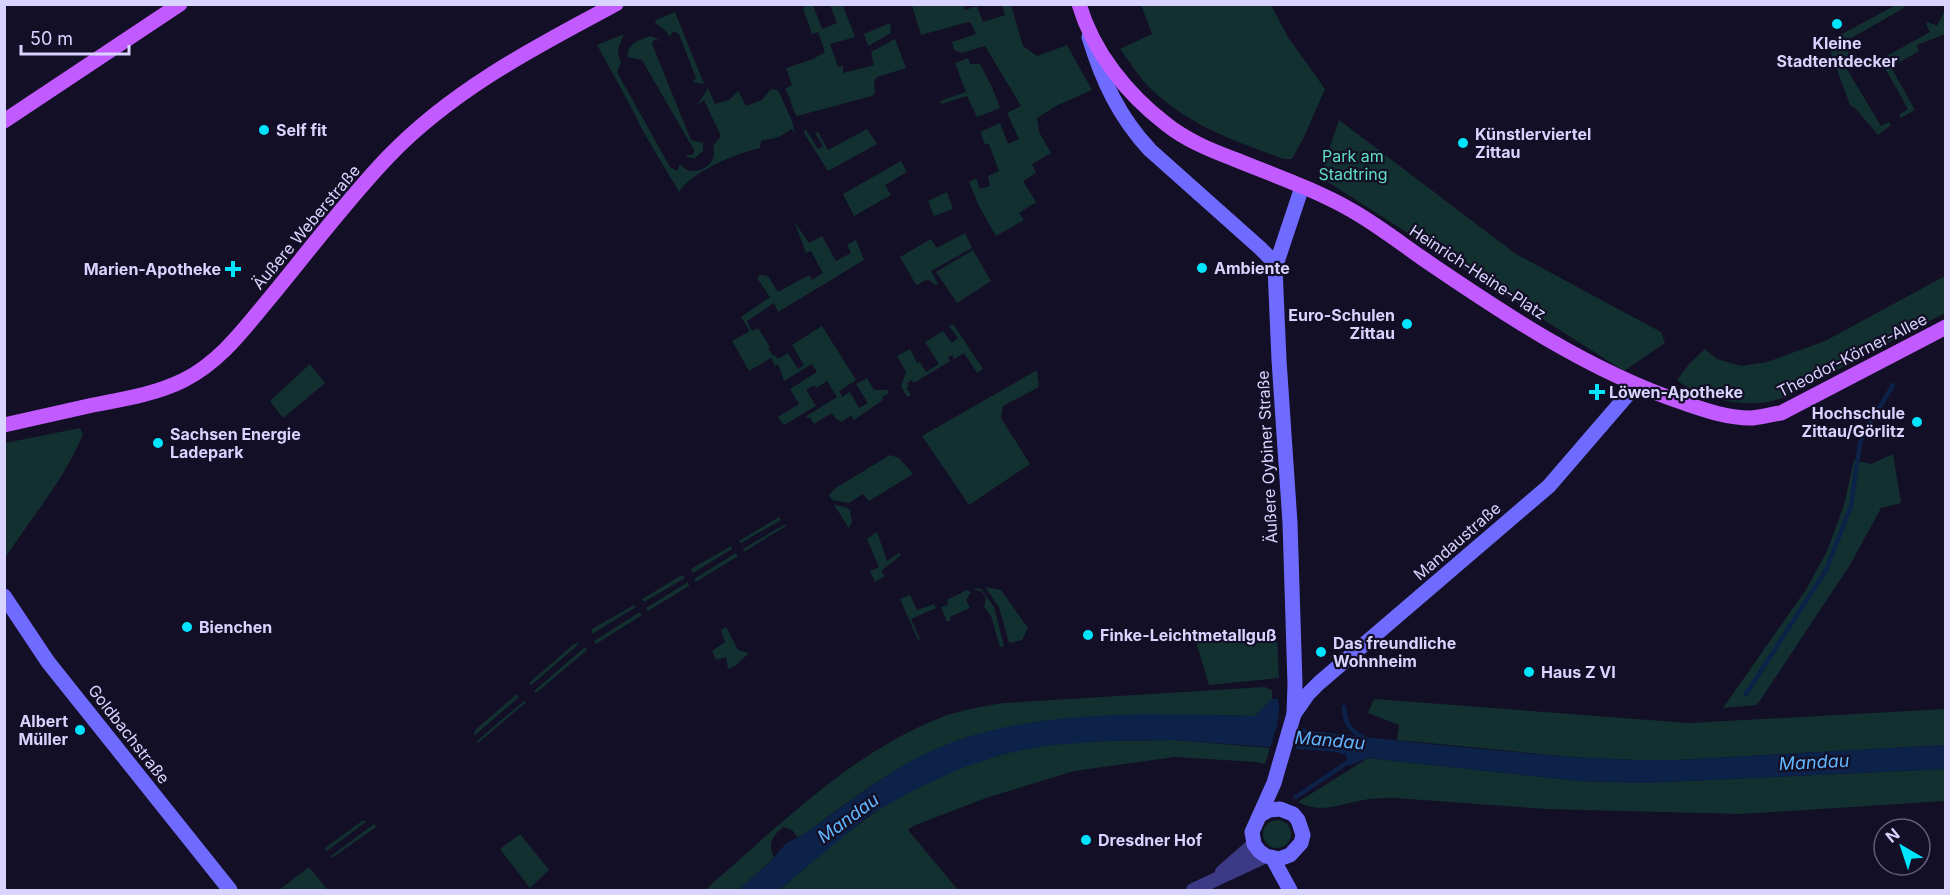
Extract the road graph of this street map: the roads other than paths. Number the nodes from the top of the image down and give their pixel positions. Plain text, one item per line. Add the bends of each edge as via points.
1 (180, 4) edge
2 (616, 4) edge
3 (1081, 11) edge
4 (4, 121) edge
5 (1302, 187) junction
6 (1275, 268) junction
7 (1946, 327) edge
8 (1636, 385) junction
9 (4, 425) edge
10 (4, 596) edge
11 (1302, 693) junction
12 (1274, 783) junction
13 (1286, 810) junction
14 (1262, 814) junction
15 (1254, 844) junction
16 (1290, 855) junction
17 (1269, 858) junction
18 (1211, 881) junction
19 (230, 891) edge
20 (1192, 891) edge
21 (1290, 891) edge

1 - 4 main road
2 - 9 main road, Äußere Weberstraße via 499,69 412,134 359,190 232,343 201,369 185,380 143,395
3 - 5 main road, Heinrich-Heine-Platz via 1098,47 1129,91 1167,126 1212,151
3 - 6 main road via 1100,73 1136,135 1260,248
5 - 6 main road, Äußere Oybiner Straße
5 - 8 main road, Heinrich-Heine-Platz via 1351,209 1486,302
6 - 11 main road, Äußere Oybiner Straße
7 - 8 main road, Theodor-Körner-Allee via 1782,412 1752,418 1710,411
8 - 11 main road, Mandaustraße via 1549,486
10 - 19 main road, Goldbachstraße via 48,662
11 - 12 main road, Mandaustraße
12 - 13 main road
12 - 14 main road, Mandaustraße
13 - 14 main road
13 - 16 main road via 1298,820 1303,835
14 - 15 main road via 1253,826
15 - 17 main road
15 - 18 street
16 - 17 main road
16 - 21 main road
17 - 18 street
17 - 21 main road
18 - 20 street

